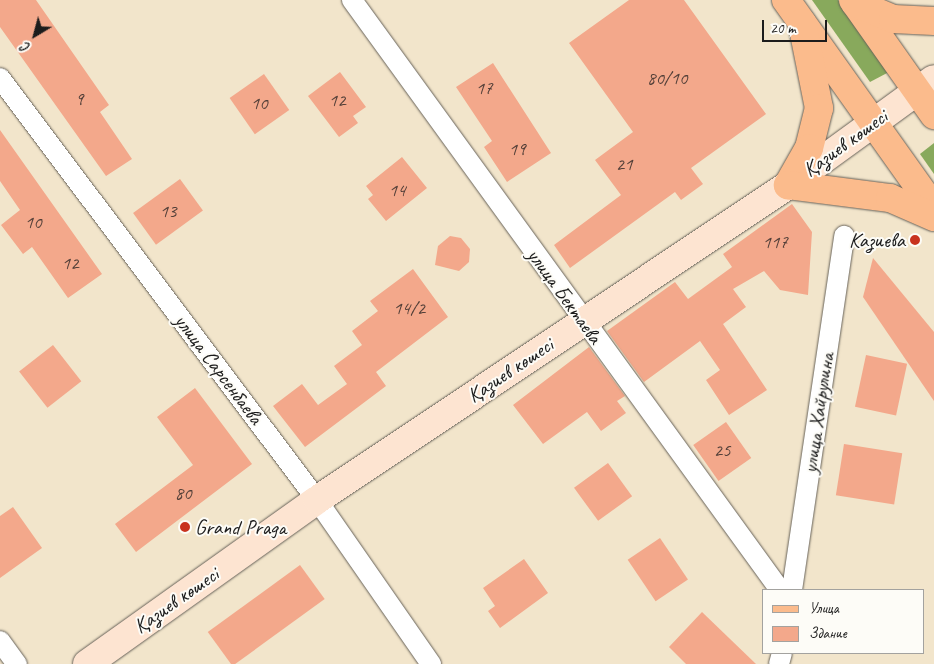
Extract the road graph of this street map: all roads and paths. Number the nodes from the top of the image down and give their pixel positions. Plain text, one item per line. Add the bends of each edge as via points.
1 (352, 0) edge
2 (786, 0) edge
3 (854, 2) edge
4 (934, 22) edge
5 (802, 23) junction
6 (0, 78) edge
7 (926, 85) edge
8 (934, 115) edge
9 (874, 122) junction
10 (788, 185) junction
11 (934, 208) edge
12 (934, 217) edge
13 (844, 236) dead end
14 (583, 321) junction
15 (317, 500) junction
16 (779, 589) edge
17 (792, 589) edge
18 (0, 641) edge
19 (17, 664) edge
20 (87, 664) edge
21 (431, 664) edge

1 - 14 street, улица Бектаева
2 - 5 main road
3 - 4 main road via 893,19
3 - 7 main road
5 - 9 main road
5 - 10 main road via 819,108 809,148
6 - 15 street, улица Сарсенбаева
7 - 8 main road
7 - 9 street, Қазиев көшесі
9 - 10 street, Қазиев көшесі
9 - 11 main road
10 - 12 main road via 890,198
10 - 14 street, Қазиев көшесі
13 - 17 street, улица Хайрулина
14 - 15 street, Қазиев көшесі
14 - 16 street, улица Бектаева
15 - 20 street, Қазиев көшесі
15 - 21 street, улица Сарсенбаева
18 - 19 street

